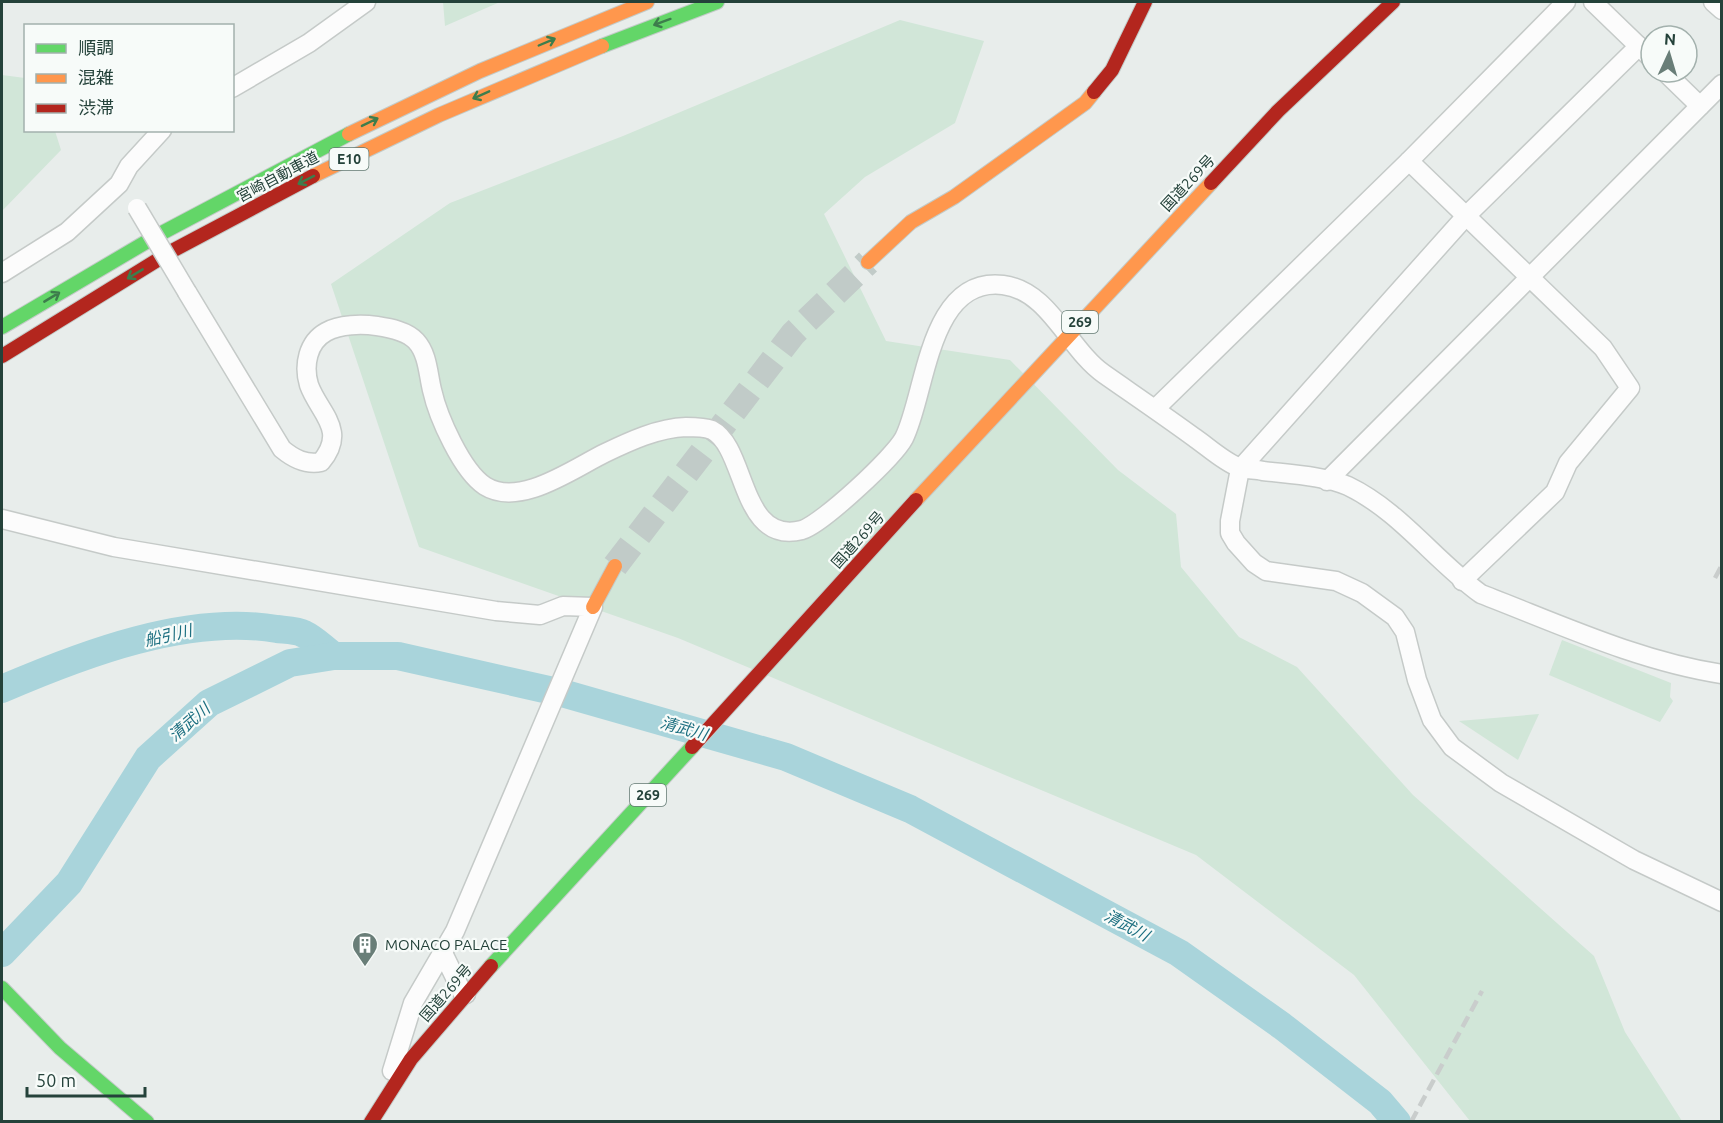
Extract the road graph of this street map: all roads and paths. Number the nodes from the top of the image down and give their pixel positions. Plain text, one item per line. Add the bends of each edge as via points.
1 (366, 2) edge
2 (647, 2) edge
3 (717, 2) edge
4 (1145, 2) edge
5 (1393, 2) edge
6 (1566, 2) edge
7 (1593, 2) edge
8 (1713, 2) edge
9 (1722, 10) edge
10 (1639, 46) edge
11 (1639, 57) edge
12 (1677, 84) edge
13 (1722, 84) edge
14 (234, 87) edge
15 (1700, 106) junction
16 (160, 132) edge
17 (1409, 161) junction
18 (119, 184) junction
19 (1466, 216) junction
20 (868, 262) tunnel mouth
21 (2, 273) edge
22 (1531, 277) junction
23 (2, 327) edge
24 (1067, 335) junction
25 (2, 356) edge
26 (1155, 409) junction
27 (1240, 469) junction
28 (1328, 481) junction
29 (2, 519) edge
30 (615, 566) tunnel mouth
31 (1462, 581) junction
32 (593, 607) junction
33 (1722, 674) edge
34 (1722, 902) edge
35 (443, 953) junction
36 (2, 988) edge
37 (466, 994) junction
38 (147, 1122) edge
39 (370, 1122) edge

1 - 14 street via 309,43
23 -> 2 main road, 宮崎自動車道 / E10 via 290,161 469,75
3 -> 25 main road, 宮崎自動車道 / E10 via 622,36 478,96 302,182 144,268
4 - 20 main road via 1112,70 1084,103 954,197 911,222
5 - 24 main road, 国道269号 / 269 via 1278,111
6 - 17 street
7 - 10 street
8 - 9 street
11 - 19 street
12 - 15 street
13 - 15 street
15 - 22 street
16 - 18 street via 129,166
17 - 19 street
17 - 26 street
18 - 21 street via 67,232
18 - 24 street, bridge via 138,208 282,449 292,458 311,464 321,462 332,438 326,414 308,379 309,350 333,328 387,327 417,342 448,431 471,473 486,487 504,492 523,491 652,434 676,428 705,428 719,436 759,516 773,527 789,531 808,527 828,514 897,449 910,422 924,365 936,337 955,303 963,297 983,287 1008,285 1027,293
19 - 22 street
19 - 27 street
22 - 28 street
22 - 31 street via 1603,348 1630,388 1568,463 1555,492
24 - 26 street via 1091,365
24 - 37 main road, 国道269号 / 269
26 - 27 street
27 - 28 street
27 - 34 street via 1230,521 1230,533 1236,543 1266,571 1336,581 1362,593 1395,617 1405,632 1429,713 1452,747 1502,783 1634,860
28 - 31 street via 1346,485 1383,510 1422,541
29 - 32 street via 114,547 496,611 540,615 563,606
30 - 32 main road
31 - 33 street via 1481,594 1631,651 1684,668
32 - 35 street
35 - 37 street
35 - 39 street via 413,1003 391,1074
36 - 38 main road via 60,1048
37 - 39 main road, 国道269号 / 269 via 411,1059

